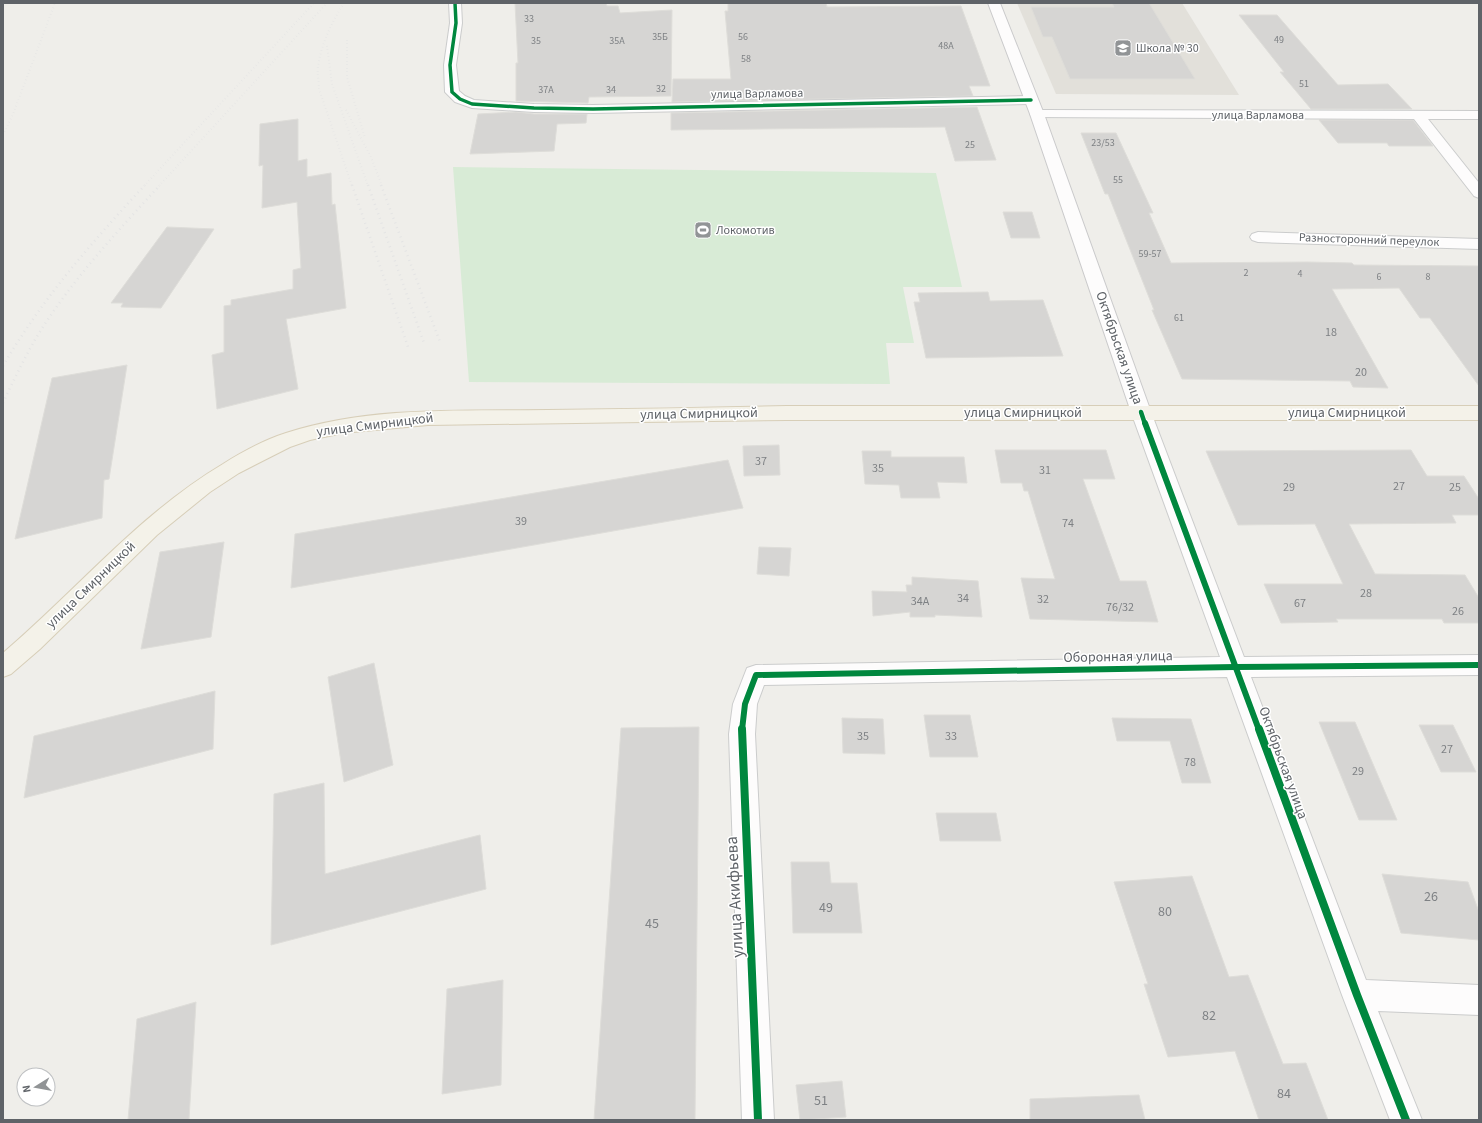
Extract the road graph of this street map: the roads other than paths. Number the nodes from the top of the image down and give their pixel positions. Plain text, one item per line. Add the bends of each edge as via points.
1 (455, 3) edge
2 (994, 3) edge
3 (1034, 107) junction
4 (1418, 115) junction
5 (1479, 115) edge
6 (1479, 193) edge
7 (1258, 237) dead end
8 (1479, 244) edge
9 (1141, 412) junction
10 (1479, 412) edge
11 (1479, 665) edge
12 (3, 667) edge
13 (1235, 667) junction
14 (756, 674) joint
15 (1357, 995) junction
16 (1479, 1000) edge
17 (758, 1120) edge
18 (1406, 1120) edge

1 - 3 street, улица Варламова via 456,23 450,65 452,92 472,104 593,109
2 - 3 street, Октябрьская улица
3 - 4 street, улица Варламова
3 - 9 street, Октябрьская улица
4 - 5 street, улица Варламова
4 - 6 street
7 - 8 street, Разносторонний переулок
9 - 10 main road, улица Смирницкой
9 - 12 main road, улица Смирницкой via 428,418 310,433 252,457 218,475 185,498 157,521
9 - 13 street, Октябрьская улица
11 - 13 street, Оборонная улица
13 - 14 street, Оборонная улица
13 - 15 street, Октябрьская улица
14 - 17 street, улица Акифьева via 745,704 742,734
15 - 16 street
15 - 18 street, Октябрьская улица

